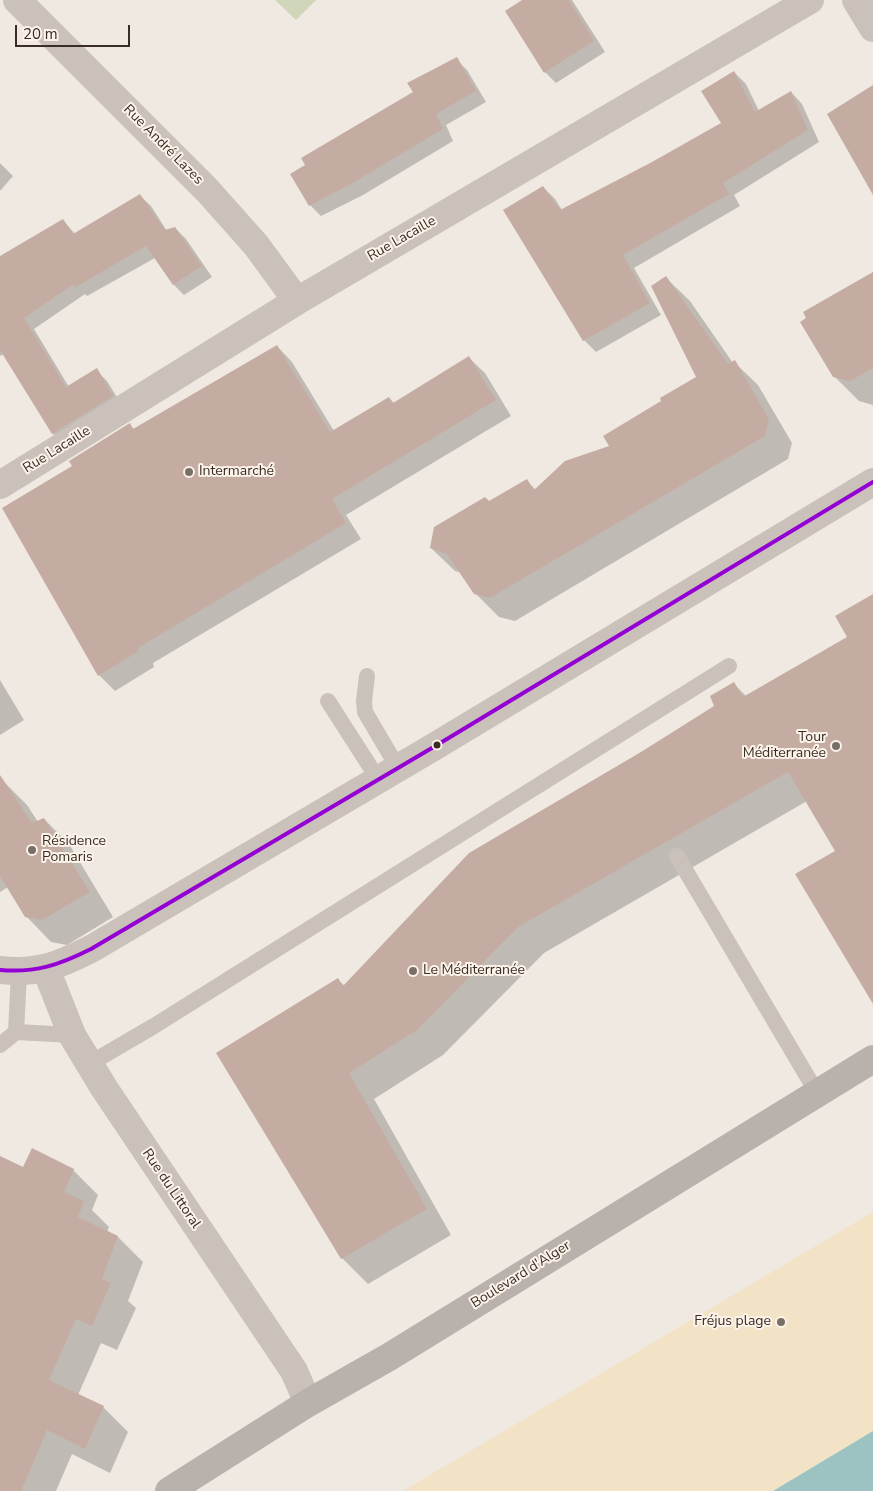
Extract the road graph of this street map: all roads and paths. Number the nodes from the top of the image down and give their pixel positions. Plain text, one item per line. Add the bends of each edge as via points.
1 (17, 0) edge
2 (810, 0) edge
3 (856, 0) edge
4 (873, 28) edge
5 (297, 301) junction
6 (873, 482) edge
7 (0, 485) edge
8 (729, 666) dead end
9 (367, 676) dead end
10 (328, 701) dead end
11 (388, 774) junction
12 (677, 856) dead end
13 (46, 969) junction
14 (10, 971) edge
15 (16, 1032) junction
16 (72, 1035) junction
17 (0, 1045) edge
18 (873, 1059) edge
19 (89, 1064) junction
20 (817, 1093) junction
21 (308, 1403) junction
22 (169, 1491) edge

1 - 5 street, Rue André Lazes via 207,190 256,245
2 - 5 street, Rue Lacaille
3 - 4 street
5 - 7 street, Rue Lacaille
6 - 11 street
8 - 19 lane
9 - 11 lane via 365,712
10 - 11 lane
11 - 13 street via 90,949
12 - 20 lane
13 - 14 street
13 - 16 street, Rue du Littoral
14 - 15 lane
15 - 16 lane
15 - 17 lane
16 - 19 street, Rue du Littoral
18 - 20 main road, Boulevard d'Alger
19 - 21 street, Rue du Littoral via 294,1372
20 - 21 main road, Boulevard d'Alger
21 - 22 main road, Boulevard d'Alger

